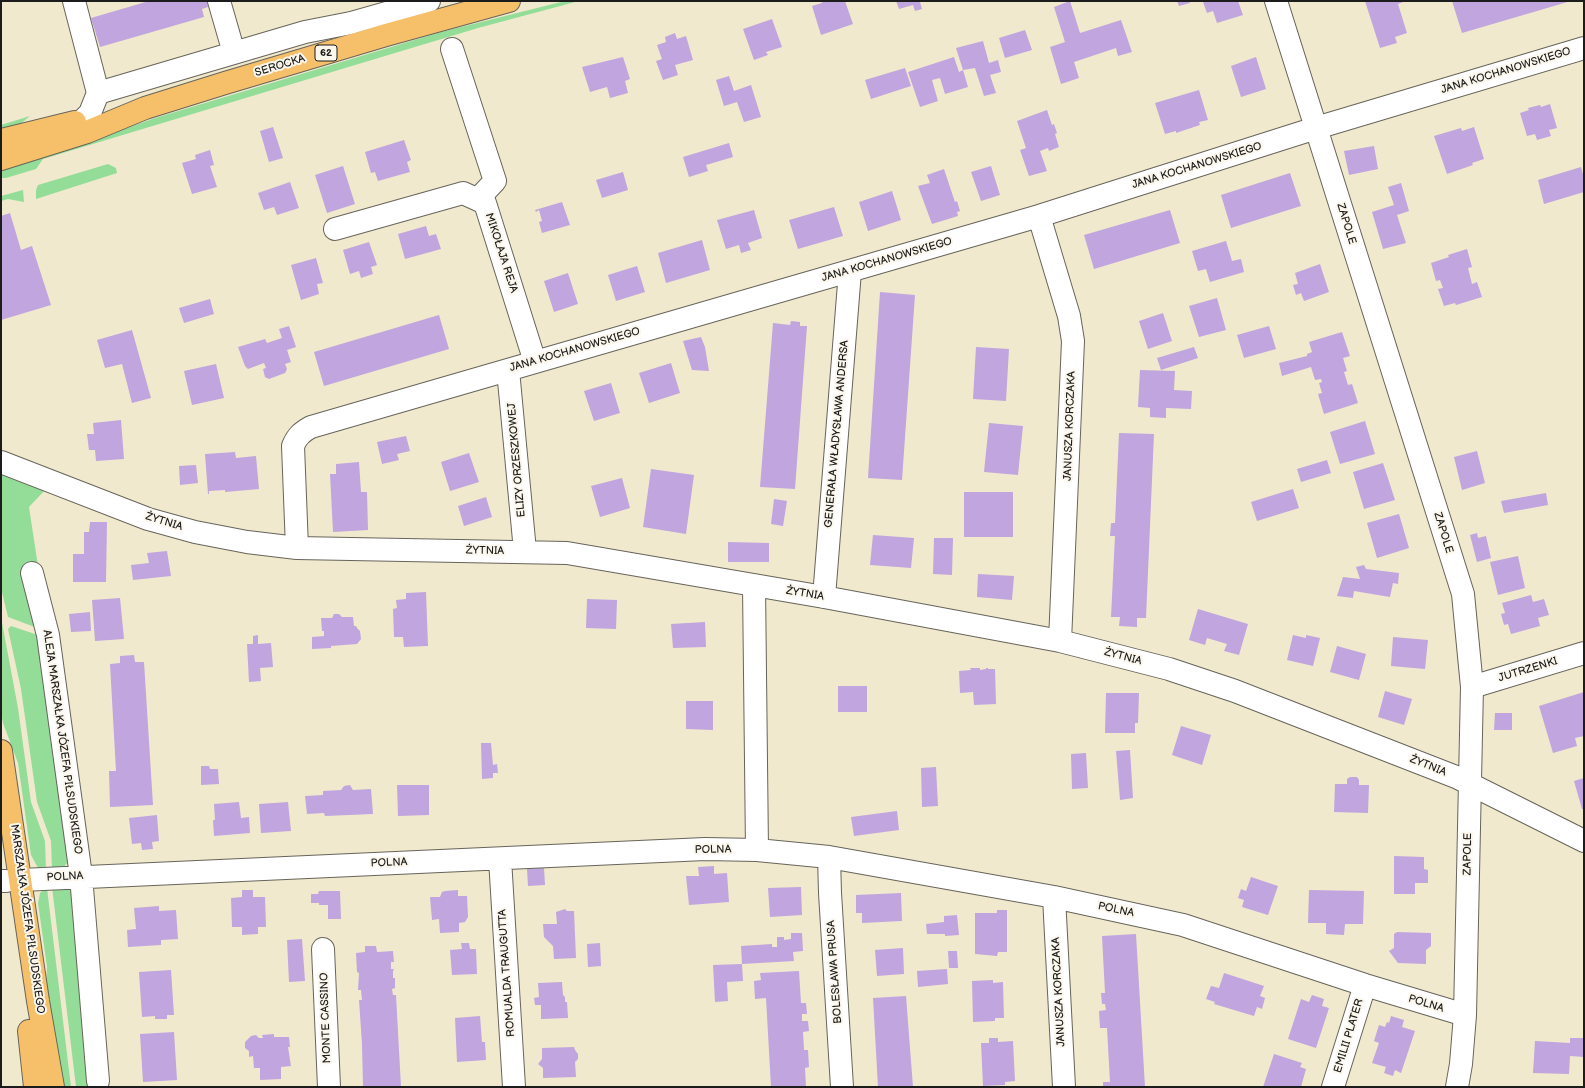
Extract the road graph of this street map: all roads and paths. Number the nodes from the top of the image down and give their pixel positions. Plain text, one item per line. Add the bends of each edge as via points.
1 (74, 1) edge
2 (219, 1) edge
3 (428, 1) edge
4 (509, 1) edge
5 (1276, 1) edge
6 (1584, 48) edge
7 (452, 49) dead end
8 (234, 53) junction
9 (98, 93) junction
10 (144, 108) junction
11 (83, 120) junction
12 (1316, 128) junction
13 (1, 140) edge
14 (1, 160) edge
15 (478, 199) junction
16 (1039, 216) junction
17 (335, 229) dead end
18 (850, 271) junction
19 (535, 362) junction
20 (508, 370) junction
21 (1, 462) edge
22 (297, 548) junction
23 (526, 551) junction
24 (32, 573) dead end
25 (754, 585) junction
26 (824, 597) junction
27 (1060, 641) junction
28 (1584, 653) edge
29 (1472, 687) junction
30 (1, 751) edge
31 (1470, 784) junction
32 (1584, 841) edge
33 (1, 844) edge
34 (757, 850) junction
35 (829, 857) junction
36 (500, 859) junction
37 (81, 876) junction
38 (9, 880) edge
39 (1054, 897) junction
40 (323, 949) dead end
41 (1365, 985) junction
42 (1465, 1015) junction
43 (98, 1081) dead end
44 (35, 1087) edge
45 (53, 1087) edge
46 (329, 1087) edge
47 (514, 1087) edge
48 (842, 1087) edge
49 (1064, 1087) edge
50 (1333, 1087) edge
51 (1457, 1087) edge

1 - 9 street
2 - 8 street
3 - 8 street
4 - 10 main road, SEROCKA / 62
5 - 12 street, ZAPOLE
6 - 12 street, JANA KOCHANOWSKIEGO
7 - 15 street via 495,181
8 - 9 street
9 - 11 street via 90,113
10 - 11 main road, SEROCKA / 62
10 - 14 main road, SEROCKA / 62 via 87,132
11 - 13 main road, SEROCKA / 62
12 - 16 street, JANA KOCHANOWSKIEGO
12 - 29 street, ZAPOLE via 1463,594
15 - 17 street, MIKOŁAJA REJA via 463,193
15 - 19 street, MIKOŁAJA REJA via 485,203
16 - 18 street, JANA KOCHANOWSKIEGO
16 - 27 street, JANUSZA KORCZAKA via 1069,316 1073,341
18 - 19 street, JANA KOCHANOWSKIEGO
18 - 26 street, GENERAŁA WŁADYSŁAWA ANDERSA
19 - 20 street, JANA KOCHANOWSKIEGO
20 - 22 street, JANA KOCHANOWSKIEGO via 302,431 296,438 292,454
20 - 23 street, ELIZY ORZESZKOWEJ
21 - 22 street, ŻYTNIA via 148,518 195,532
22 - 23 street, ŻYTNIA
23 - 25 street, ŻYTNIA via 567,553
24 - 37 street, ALEJA MARSZAŁKA JÓZEFA PIŁSUDSKIEGO via 48,635
25 - 26 street, ŻYTNIA
25 - 34 street
26 - 27 street, ŻYTNIA
27 - 31 street, ŻYTNIA via 1169,669 1235,691
28 - 29 street, JUTRZENKI
29 - 31 street, ZAPOLE
30 - 38 main road, MARSZAŁKA JÓZEFA PIŁSUDSKIEGO
31 - 32 street, ŻYTNIA
31 - 42 street, ZAPOLE
33 - 38 main road, MARSZAŁKA JÓZEFA PIŁSUDSKIEGO
34 - 35 street, POLNA
34 - 36 street, POLNA via 705,849
35 - 39 street, POLNA
35 - 48 street, BOLESŁAWA PRUSA
36 - 37 street, POLNA
36 - 47 street, ROMUALDA TRAUGUTTA
37 - 38 street, POLNA
37 - 43 street, ALEJA MARSZAŁKA JÓZEFA PIŁSUDSKIEGO
38 - 44 main road, MARSZAŁKA JÓZEFA PIŁSUDSKIEGO
38 - 45 main road, MARSZAŁKA JÓZEFA PIŁSUDSKIEGO via 40,1009
39 - 41 street, POLNA via 1183,924
39 - 49 street, JANUSZA KORCZAKA
40 - 46 street, MONTE CASSINO
41 - 42 street, POLNA
41 - 50 street, EMILII PLATER
42 - 51 street, ZAPOLE

